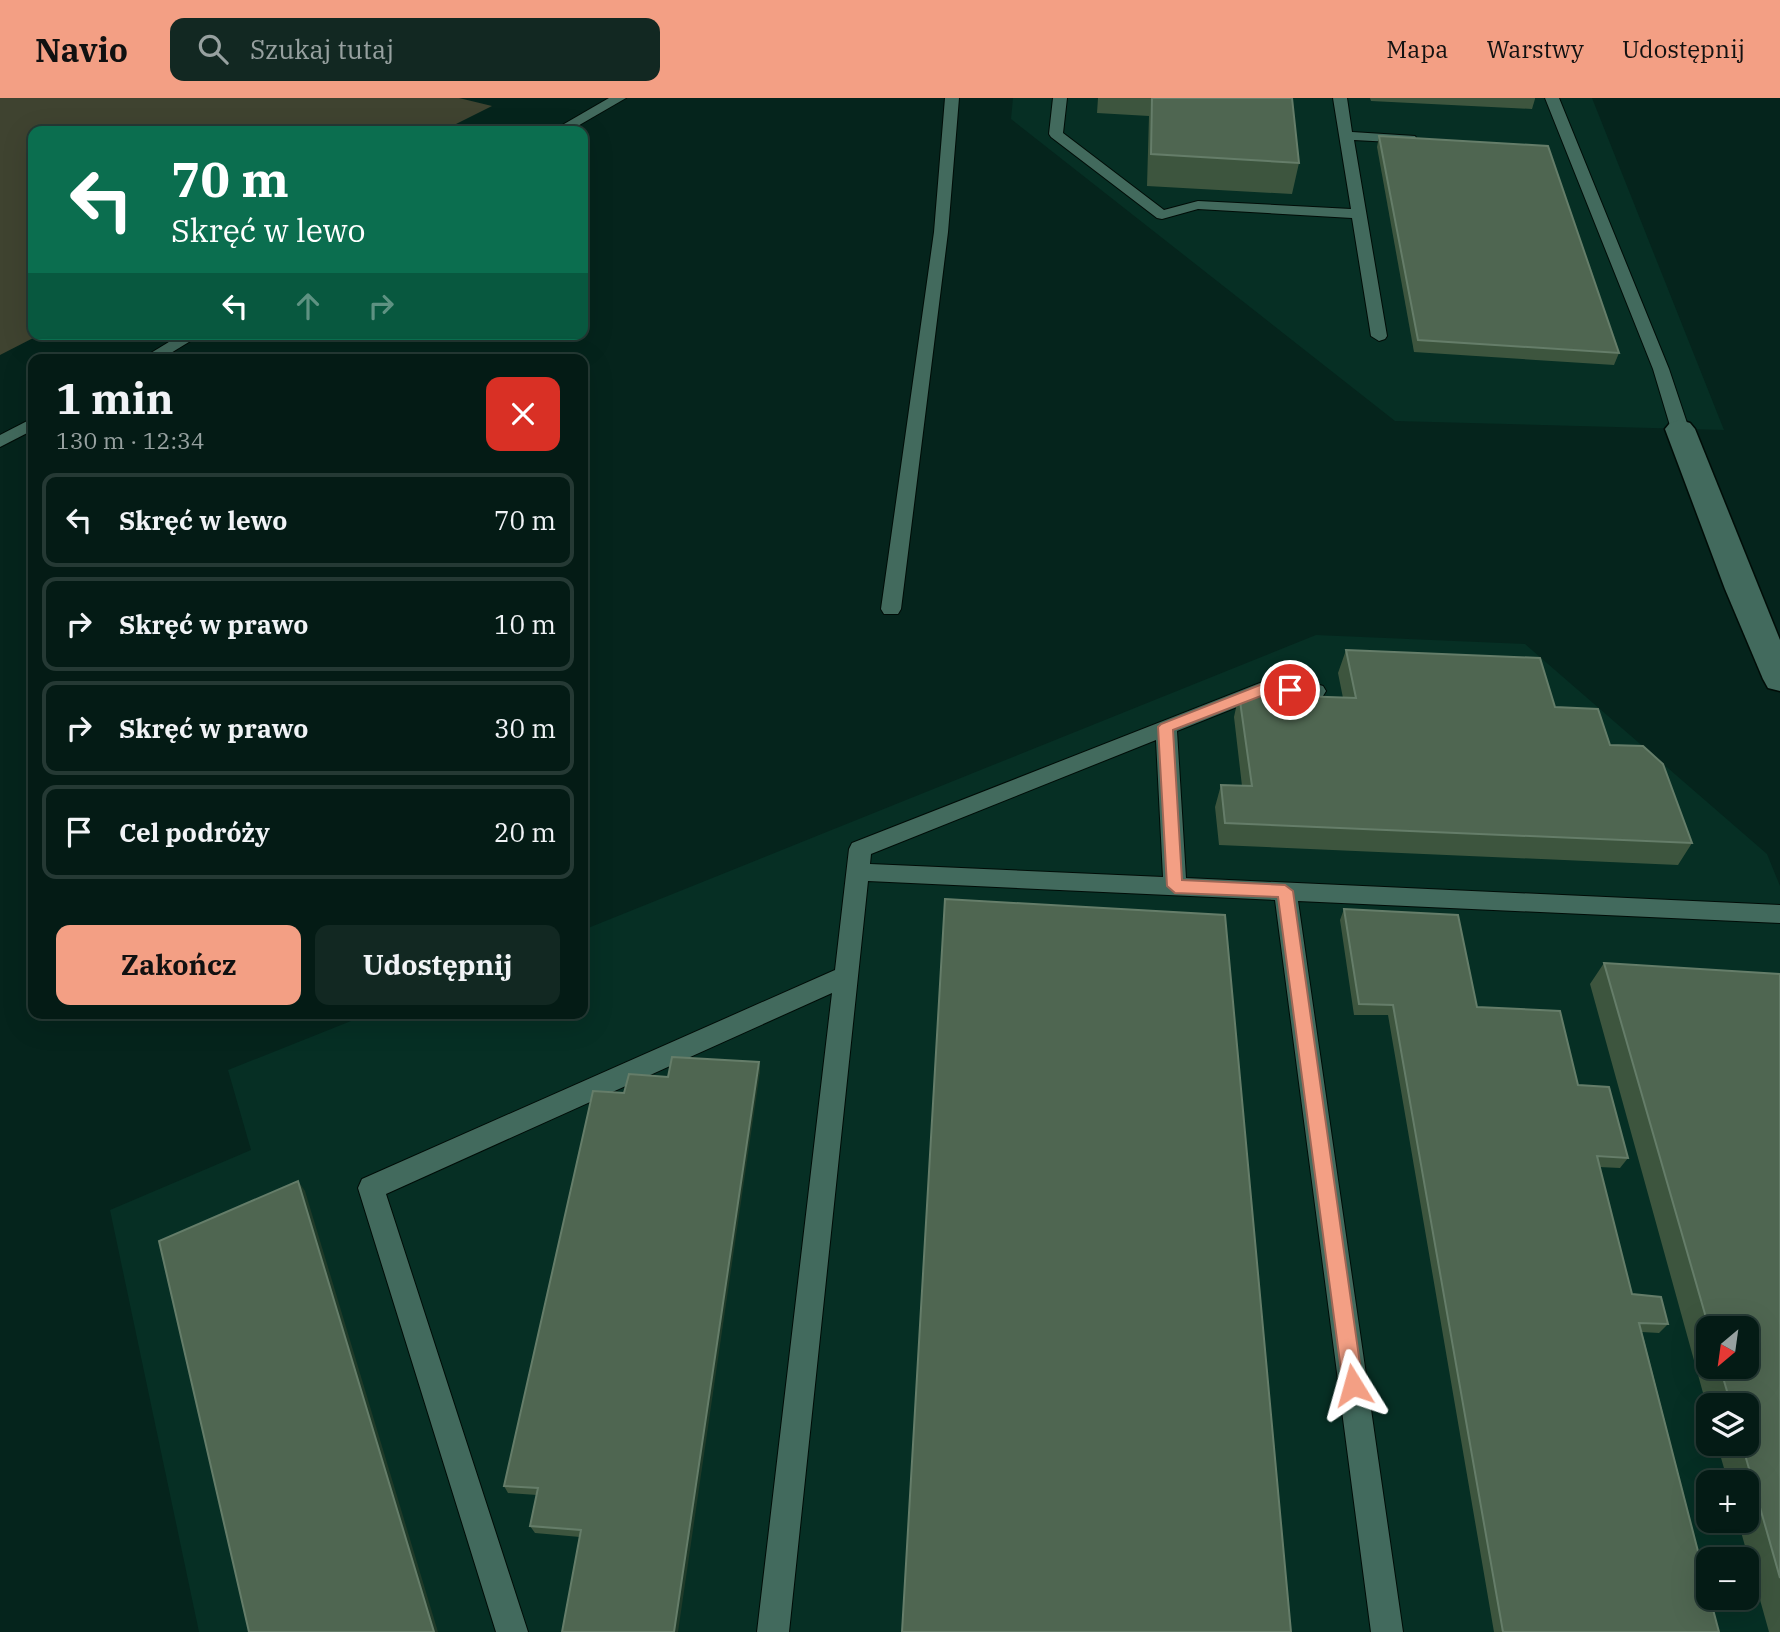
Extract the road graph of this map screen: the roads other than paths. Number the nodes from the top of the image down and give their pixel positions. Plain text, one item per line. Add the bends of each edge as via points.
1 (619, 98) edge
2 (952, 98) edge
3 (1060, 98) edge
4 (1340, 98) edge
5 (1552, 98) edge
6 (568, 126) edge
7 (1347, 136) junction
8 (1430, 140) edge
9 (1563, 147) joint
10 (1359, 214) junction
11 (1379, 336) dead end
12 (183, 340) edge
13 (158, 354) edge
14 (28, 426) edge
15 (1680, 429) joint
16 (0, 442) edge
17 (891, 609) dead end
18 (1780, 679) edge
19 (1316, 691) dead end
20 (1166, 727) junction
21 (857, 872) junction
22 (1175, 886) junction
23 (1285, 891) junction
24 (1780, 914) edge
25 (845, 976) junction
26 (512, 1632) edge
27 (773, 1632) edge
28 (1387, 1632) edge

1 - 6 lane
2 - 17 lane via 941,232
3 - 10 lane via 1056,134 1161,215 1198,205
4 - 7 lane
5 - 9 lane
7 - 8 lane
7 - 10 lane
9 - 15 lane via 1661,369
10 - 11 lane
12 - 13 lane
14 - 16 lane
15 - 18 street
19 - 20 lane via 1265,688
20 - 21 lane via 860,849
20 - 22 lane
21 - 22 lane
21 - 25 lane
22 - 23 lane
23 - 24 lane
23 - 28 lane
25 - 26 lane via 370,1188
25 - 27 lane

